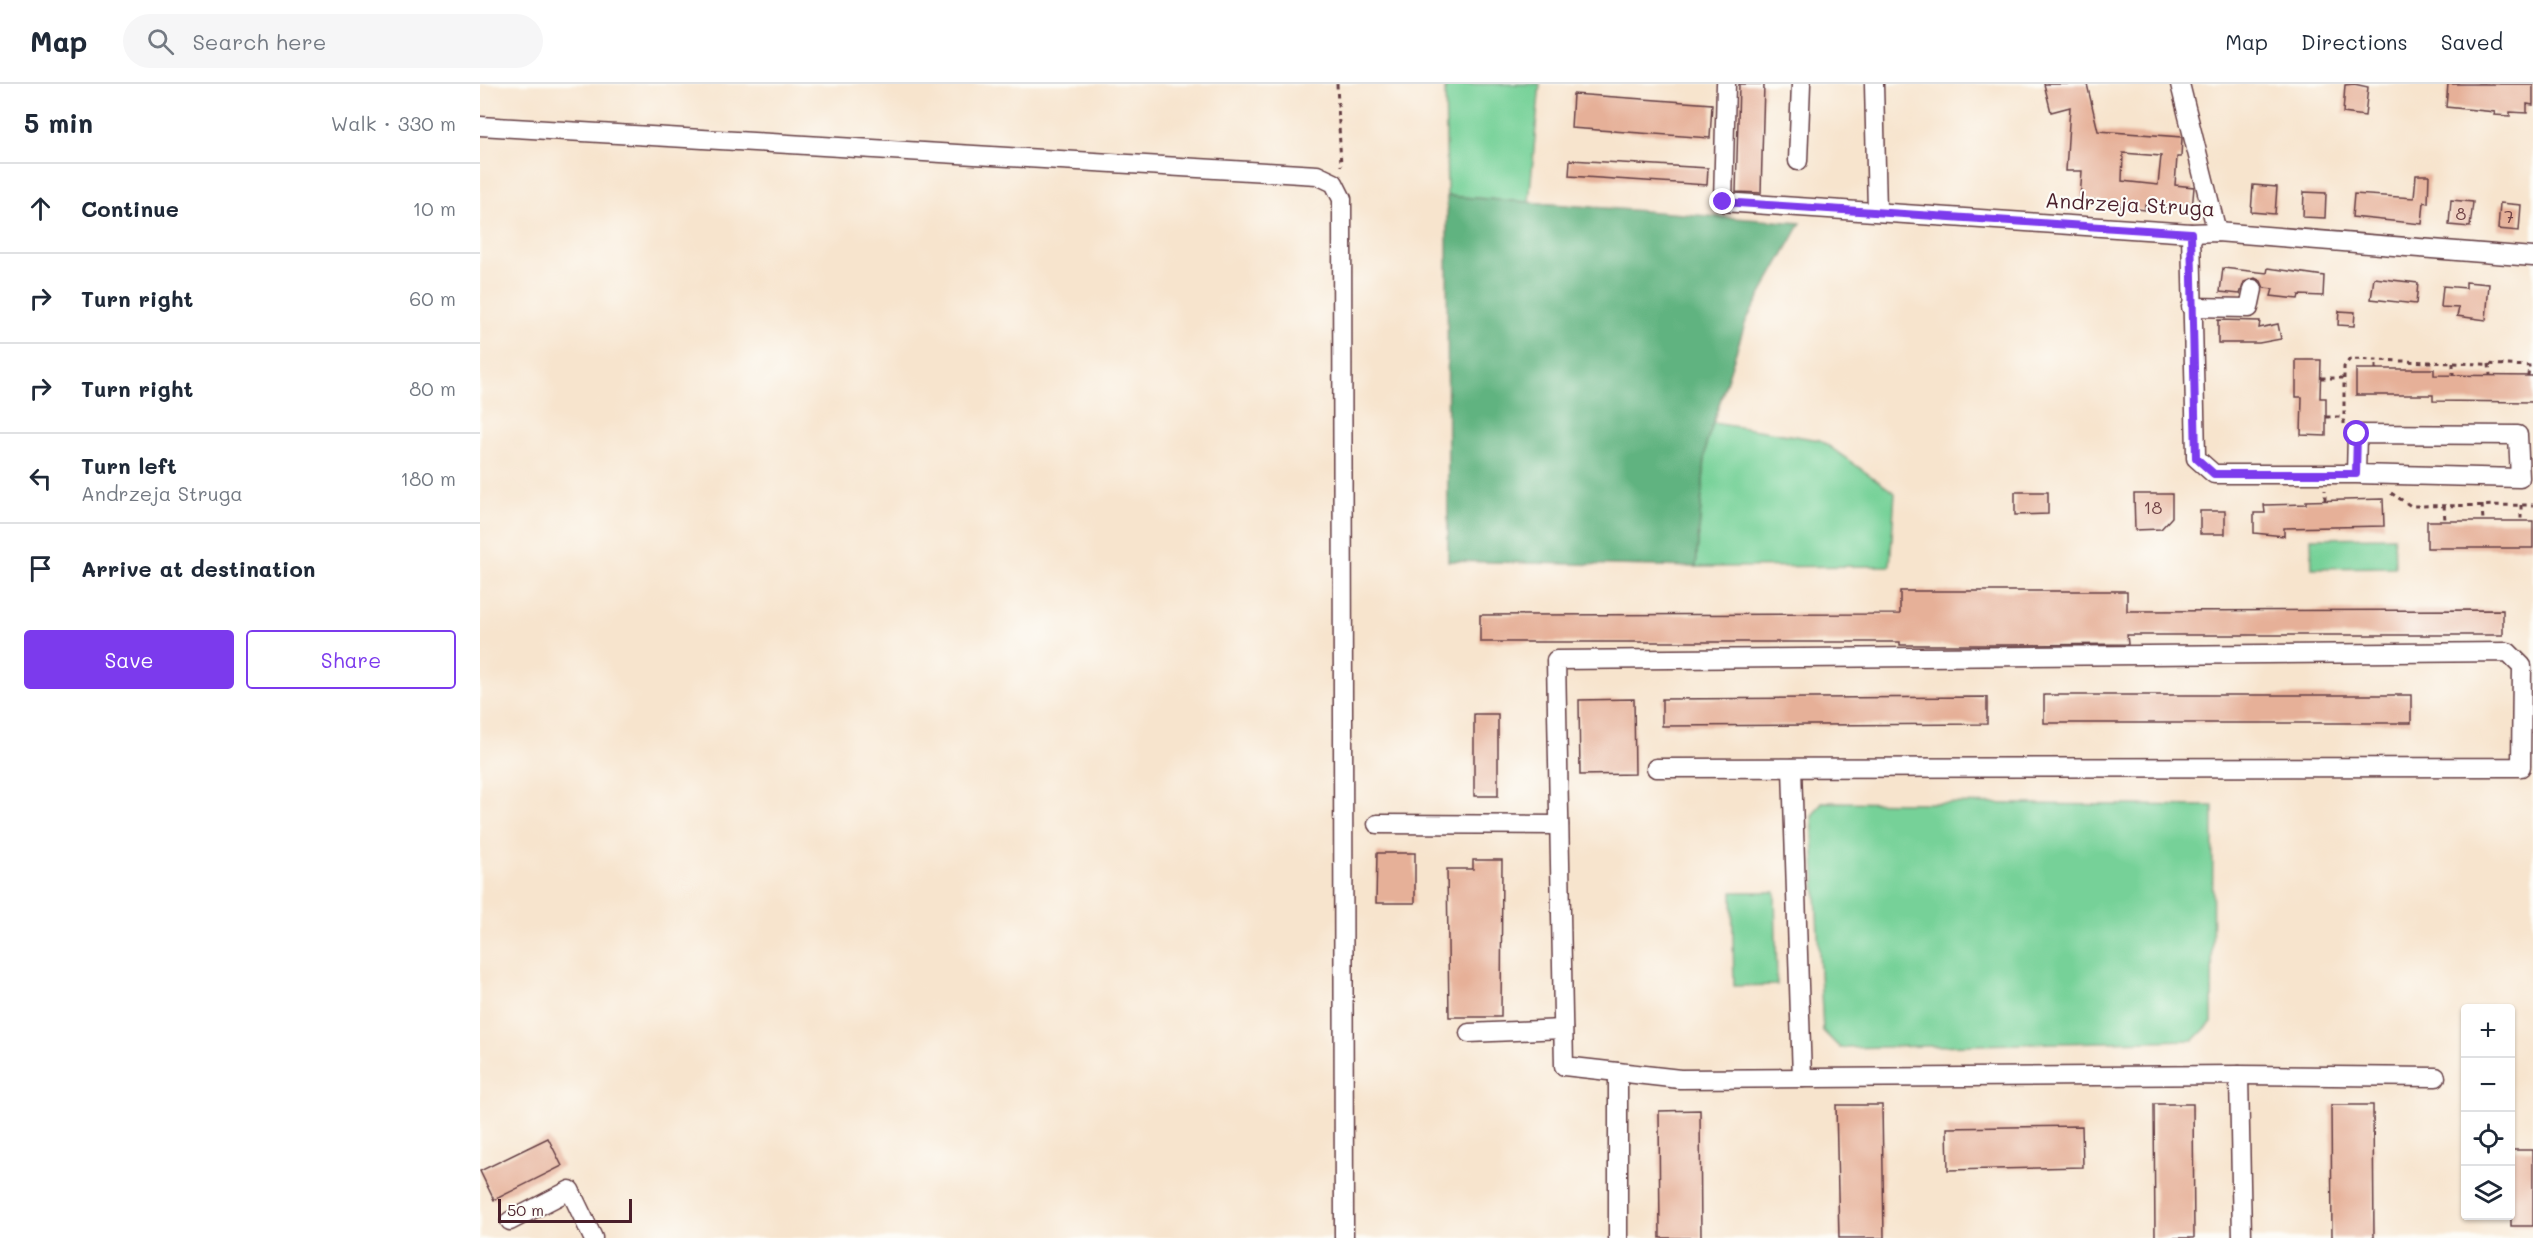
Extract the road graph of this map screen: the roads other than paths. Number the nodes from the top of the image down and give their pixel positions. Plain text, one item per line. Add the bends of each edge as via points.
1 (1726, 84) edge
2 (1802, 84) edge
3 (1874, 84) edge
4 (2180, 84) edge
5 (480, 126) edge
6 (1798, 161) dead end
7 (1876, 212) junction
8 (2217, 232) junction
9 (2191, 233) junction
10 (2533, 257) edge
11 (2253, 289) dead end
12 (2191, 307) junction
13 (2356, 474) junction
14 (1656, 768) dead end
15 (1792, 768) junction
16 (1377, 824) dead end
17 (1559, 825) junction
18 (1563, 1029) junction
19 (1469, 1033) dead end
20 (1618, 1072) junction
21 (2239, 1075) junction
22 (2436, 1077) dead end
23 (1802, 1078) junction
24 (510, 1221) dead end
25 (593, 1238) edge
26 (1344, 1238) edge
27 (1618, 1238) edge
28 (2242, 1238) edge

1 - 7 street, Andrzeja Struga via 1723,202
2 - 6 street
3 - 7 street
4 - 8 street
5 - 26 street via 1317,176 1334,183 1342,199
7 - 9 street, Andrzeja Struga
8 - 9 street, Andrzeja Struga
8 - 10 street, Andrzeja Struga
9 - 12 street
11 - 12 street via 2249,308
12 - 13 street via 2196,458 2214,474
13 - 13 street via 2357,434 2518,435 2520,478
14 - 15 street
15 - 17 street via 2521,767 2522,666 2508,652 1556,660
15 - 23 street
16 - 17 street
17 - 18 street
18 - 19 street
18 - 20 street via 1564,1066
20 - 23 street via 1680,1079
20 - 27 street
21 - 22 street
21 - 23 street
21 - 28 street
24 - 25 street via 570,1190

